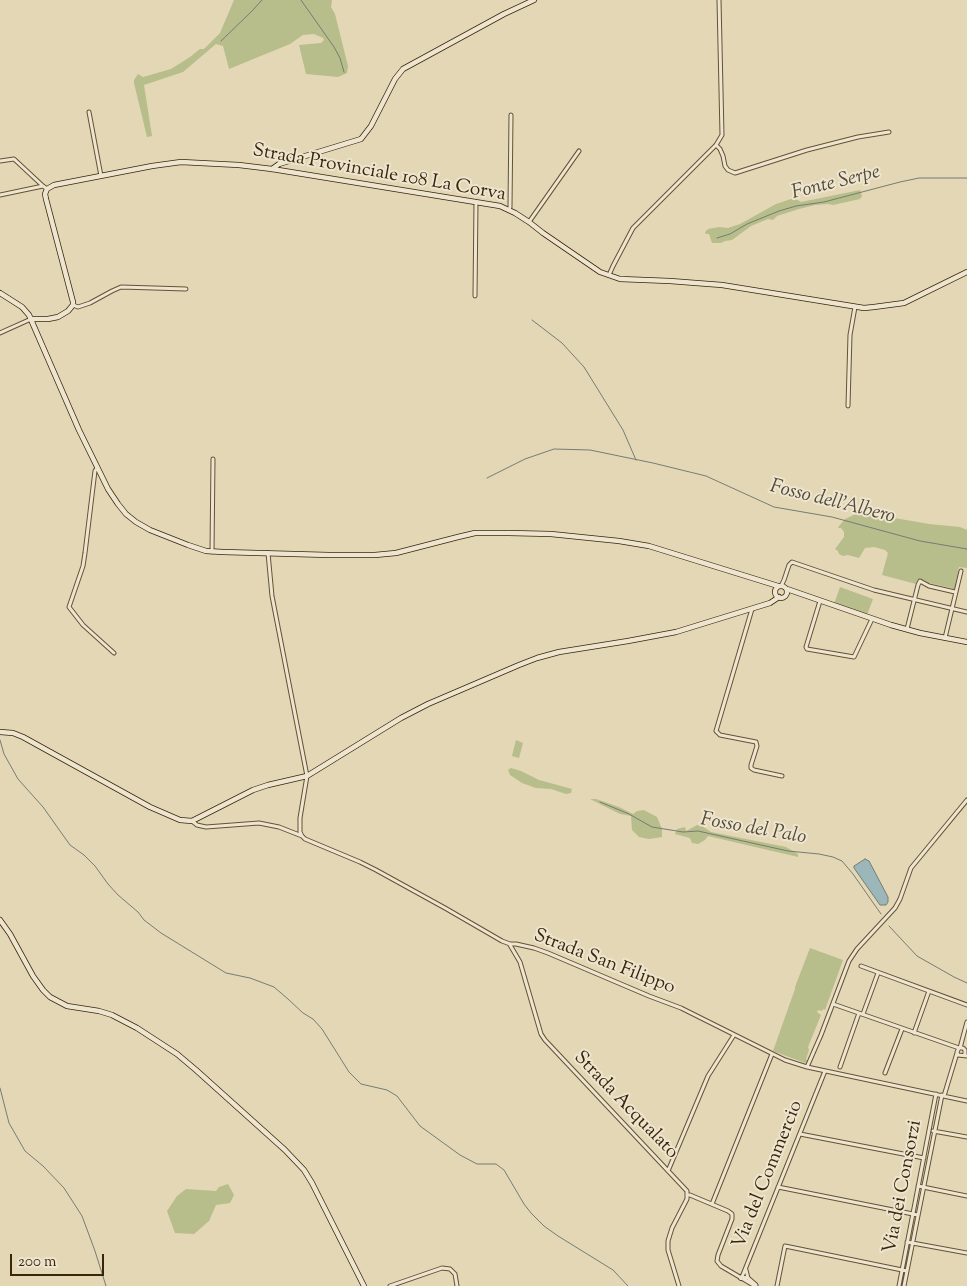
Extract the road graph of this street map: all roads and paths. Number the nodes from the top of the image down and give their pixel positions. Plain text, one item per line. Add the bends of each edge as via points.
1 (534, 0) edge
2 (719, 0) edge
3 (89, 112) dead end
4 (511, 115) dead end
5 (889, 132) dead end
6 (716, 145) junction
7 (579, 150) dead end
8 (0, 161) edge
9 (272, 169) junction
10 (101, 176) junction
11 (45, 187) junction
12 (0, 195) edge
13 (476, 202) junction
14 (509, 210) junction
15 (530, 222) junction
16 (967, 272) edge
17 (609, 276) junction
18 (186, 288) dead end
19 (0, 293) edge
20 (475, 296) dead end
21 (73, 305) junction
22 (855, 307) junction
23 (31, 319) junction
24 (0, 334) edge
25 (848, 406) dead end
26 (213, 459) dead end
27 (98, 468) junction
28 (212, 552) junction
29 (268, 554) junction
30 (961, 571) dead end
31 (780, 590) junction
32 (956, 592) junction
33 (800, 594) junction
34 (914, 600) junction
35 (820, 601) junction
36 (752, 608) junction
37 (952, 608) junction
38 (967, 612) edge
39 (872, 619) junction
40 (907, 629) junction
41 (945, 638) junction
42 (967, 642) edge
43 (114, 653) dead end
44 (0, 732) edge
45 (308, 776) junction
46 (782, 776) dead end
47 (967, 800) edge
48 (192, 822) junction
49 (302, 836) junction
50 (0, 920) edge
51 (510, 944) junction
52 (861, 966) dead end
53 (878, 973) junction
54 (929, 991) junction
55 (833, 1004) junction
56 (967, 1005) edge
57 (861, 1014) junction
58 (967, 1022) edge
59 (902, 1029) junction
60 (914, 1033) junction
61 (734, 1034) junction
62 (959, 1049) junction
63 (772, 1054) junction
64 (965, 1056) edge
65 (807, 1067) junction
66 (840, 1067) dead end
67 (952, 1067) junction
68 (825, 1071) junction
69 (885, 1073) dead end
70 (936, 1094) junction
71 (943, 1096) junction
72 (967, 1101) edge
73 (929, 1130) junction
74 (935, 1131) junction
75 (800, 1134) junction
76 (967, 1137) edge
77 (923, 1158) junction
78 (929, 1159) junction
79 (668, 1171) junction
80 (918, 1186) junction
81 (778, 1187) junction
82 (924, 1187) junction
83 (688, 1195) junction
84 (967, 1196) edge
85 (712, 1204) junction
86 (913, 1214) junction
87 (918, 1215) junction
88 (907, 1242) junction
89 (913, 1243) junction
90 (967, 1253) edge
91 (746, 1269) junction
92 (902, 1269) junction
93 (908, 1270) junction
94 (742, 1278) junction
95 (748, 1278) junction
96 (364, 1286) edge
97 (390, 1286) edge
98 (457, 1286) edge
99 (679, 1286) edge
100 (756, 1286) edge
101 (777, 1286) edge
102 (899, 1286) edge
103 (904, 1286) edge

1 - 9 street via 403,69 361,139 279,164
2 - 6 street via 722,135
3 - 10 street
4 - 14 street
5 - 6 street via 807,150 735,172 725,166
6 - 17 street via 633,228
7 - 15 street
8 - 11 street via 14,159
9 - 10 street, Strada Provinciale 108 La Corva via 181,162
9 - 13 street, Strada Provinciale 108 La Corva
10 - 11 street, Strada Provinciale 108 La Corva
11 - 12 street
11 - 21 street
13 - 14 street, Strada Provinciale 108 La Corva
13 - 20 street
14 - 15 street, Strada Provinciale 108 La Corva
15 - 17 street, Strada Provinciale 108 La Corva
16 - 22 street, Strada Provinciale 108 La Corva via 904,303
17 - 22 street, Strada Provinciale 108 La Corva via 620,280 722,285
18 - 21 street via 119,288 90,303 78,307
19 - 23 street via 26,310
21 - 23 street via 58,317
22 - 25 street via 850,335
23 - 24 street
23 - 27 street
26 - 28 street
27 - 28 street via 118,504 136,522
27 - 43 street via 83,566 69,607 83,625
28 - 29 street
29 - 31 street via 383,555 475,533 551,534 649,546 771,584
29 - 45 street via 272,596
30 - 32 street
31 - 33 street
31 - 33 street via 782,597
31 - 34 street via 792,562
31 - 36 street via 770,603
32 - 34 street via 920,581
32 - 37 street
33 - 35 street
34 - 37 street
34 - 40 street
35 - 39 street
35 - 39 street via 807,649 854,657
36 - 45 street via 668,634 559,652 528,661 401,718
36 - 46 street via 716,731 720,735 756,742 751,768
37 - 38 street
37 - 41 street
39 - 40 street
40 - 41 street
41 - 42 street
44 - 48 street via 23,737 150,807
45 - 48 street via 253,790
45 - 49 street via 300,818
47 - 55 street via 911,868 895,908 852,956
48 - 49 street, Strada San Filippo via 206,827 259,823
49 - 51 street, Strada San Filippo via 376,870
50 - 96 street via 42,990 50,997 68,1006 112,1015 177,1054 289,1154 312,1183
51 - 61 street, Strada San Filippo via 548,953 681,1008
51 - 79 street, Strada Acqualato via 520,962 543,1037
52 - 53 street
53 - 54 street
53 - 57 street
54 - 56 street
54 - 60 street
55 - 57 street
55 - 65 street
57 - 59 street
57 - 66 street
58 - 62 street
59 - 60 street
59 - 69 street
60 - 62 street
61 - 63 street, Strada San Filippo
61 - 79 street via 708,1076
62 - 64 street
62 - 64 street
62 - 67 street, Via dei Consorzi
63 - 65 street, Strada San Filippo
63 - 85 street
64 - 67 street
65 - 68 street, Strada San Filippo
67 - 71 street, Via dei Consorzi
68 - 70 street, Strada San Filippo
68 - 75 street, Via del Commercio
70 - 71 street, Strada San Filippo
70 - 73 street, Via dei Consorzi
71 - 72 street, Strada San Filippo
71 - 74 street, Via dei Consorzi
73 - 74 street
73 - 77 street, Via dei Consorzi
74 - 76 street
74 - 78 street, Via dei Consorzi
75 - 77 street
75 - 81 street, Via del Commercio
77 - 78 street
77 - 80 street, Via dei Consorzi
78 - 82 street, Via dei Consorzi
79 - 83 street, Strada Acqualato
80 - 82 street
80 - 86 street, Via dei Consorzi
81 - 86 street
81 - 91 street, Via del Commercio
82 - 84 street
82 - 87 street, Via dei Consorzi
83 - 85 street
83 - 99 street via 668,1241
85 - 94 street via 733,1216 717,1261
86 - 87 street
86 - 88 street, Via dei Consorzi
87 - 89 street, Via dei Consorzi
88 - 89 street
88 - 92 street, Via dei Consorzi
89 - 90 street
89 - 93 street, Via dei Consorzi
91 - 94 street
91 - 95 street, Via del Commercio
92 - 93 street
92 - 101 street via 785,1246
92 - 102 street, Via dei Consorzi
93 - 103 street, Via dei Consorzi
94 - 95 street
94 - 100 street
95 - 100 street, Via del Commercio
97 - 98 street via 442,1268 452,1271

